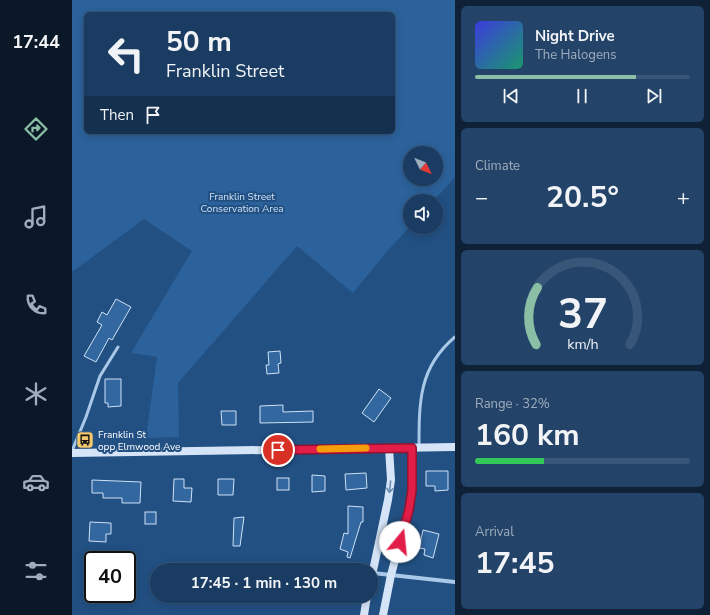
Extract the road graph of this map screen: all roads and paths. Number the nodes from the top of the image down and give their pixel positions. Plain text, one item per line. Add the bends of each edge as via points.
1 (455, 337) edge
2 (118, 347) dead end
3 (455, 447) edge
4 (389, 448) junction
5 (416, 448) junction
6 (72, 452) edge
7 (375, 563) edge
8 (391, 575) junction
9 (378, 576) edge
10 (455, 582) edge
11 (366, 603) edge
12 (364, 615) edge
13 (383, 615) edge

1 - 5 lane via 439,353 427,374
2 - 6 lane via 100,376
3 - 5 main road
4 - 5 main road
4 - 6 main road
4 -> 7 main road via 388,500
5 - 8 main road via 411,500
8 - 9 street
8 - 10 street
8 - 13 main road
11 - 12 main road

